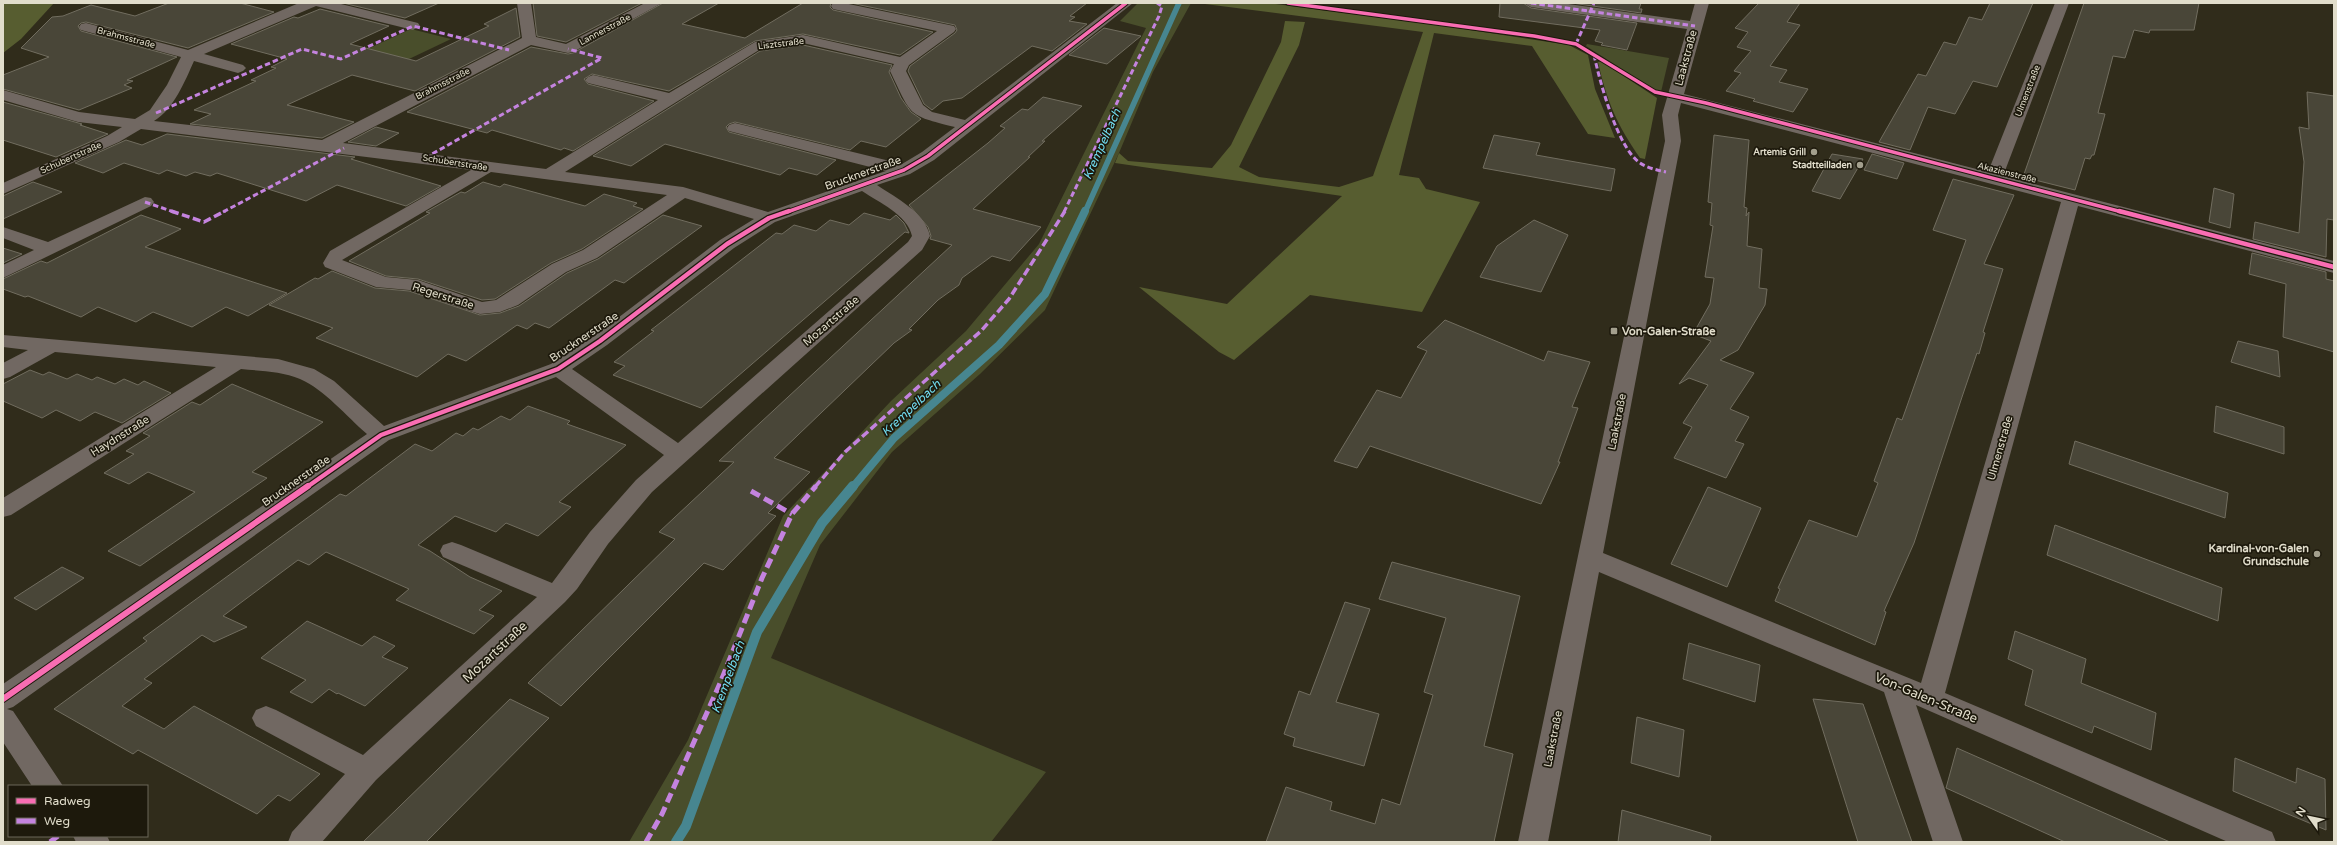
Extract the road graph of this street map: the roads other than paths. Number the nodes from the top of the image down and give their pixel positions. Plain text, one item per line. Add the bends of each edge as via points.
1 (273, 3) edge
2 (311, 3) edge
3 (320, 3) edge
4 (524, 3) edge
5 (655, 3) edge
6 (1126, 3) edge
7 (1531, 3) edge
8 (1702, 3) edge
9 (2062, 3) edge
10 (838, 6) dead end
11 (1593, 7) edge
12 (297, 9) junction
13 (1586, 24) dead end
14 (413, 26) dead end
15 (1695, 26) junction
16 (86, 27) dead end
17 (529, 40) junction
18 (189, 55) junction
19 (904, 62) junction
20 (238, 68) dead end
21 (593, 80) dead end
22 (3, 95) edge
23 (1676, 97) junction
24 (670, 98) junction
25 (138, 125) junction
26 (967, 125) junction
27 (735, 128) dead end
28 (324, 146) junction
29 (486, 168) junction
30 (904, 170) junction
31 (548, 175) junction
32 (1994, 178) junction
33 (865, 185) junction
34 (3, 188) edge
35 (683, 192) junction
36 (2071, 198) junction
37 (145, 202) dead end
38 (769, 218) junction
39 (3, 232) edge
40 (49, 249) junction
41 (2334, 267) edge
42 (3, 272) edge
43 (3, 341) edge
44 (54, 344) junction
45 (238, 362) junction
46 (558, 369) junction
47 (3, 372) edge
48 (382, 435) junction
49 (679, 455) junction
50 (3, 509) edge
51 (452, 551) dead end
52 (1590, 558) junction
53 (556, 595) junction
54 (1895, 684) junction
55 (3, 699) edge
56 (1930, 699) junction
57 (266, 718) dead end
58 (3, 719) edge
59 (366, 771) junction
60 (47, 785) edge
61 (303, 842) edge
62 (1533, 842) edge
63 (1948, 842) edge
64 (2261, 842) edge

1 - 12 street
2 - 12 street
3 - 14 street
4 - 17 street
5 - 17 street, Lannerstraße via 568,49
6 - 26 street, Brucknerstraße
7 - 11 street
8 - 15 street, Laakstraße
9 - 32 street, Ulmenstraße
10 - 19 street via 949,29
11 - 13 street
11 - 15 street
12 - 18 street
15 - 23 street, Laakstraße
16 - 18 street, Brahmsstraße
17 - 28 street, Brahmsstraße
18 - 20 street, Brahmsstraße
18 - 25 street via 175,85 156,114
19 - 24 street, Lisztstraße via 803,39 755,46
19 - 26 street via 898,71 916,108 926,115
21 - 24 street
22 - 25 street, Schubertstraße via 78,117
23 - 32 street, Akazienstraße
23 - 52 street, Laakstraße via 1670,115 1673,141
24 - 31 street, Lisztstraße
25 - 28 street, Schubertstraße
25 - 34 street, Schubertstraße
26 - 30 street, Brucknerstraße via 928,156
27 - 30 street, Brucknerstraße
28 - 29 street, Schubertstraße
29 - 31 street, Schubertstraße
29 - 35 street, Regerstraße via 337,254 332,263 384,283 411,284 480,308 500,306 558,268 590,254
30 - 33 street, Brucknerstraße
31 - 35 street, Schubertstraße
32 - 36 street, Akazienstraße
33 - 38 street, Brucknerstraße
33 - 49 street, Mozartstraße via 913,219 920,228 921,236 915,246
35 - 38 street, Schubertstraße
36 - 41 street, Akazienstraße
36 - 56 street, Ulmenstraße
37 - 40 street
38 - 46 street, Brucknerstraße via 727,244 600,341
39 - 40 street
40 - 42 street
43 - 44 street
44 - 45 street
44 - 47 street
45 - 48 street via 278,366 307,374 326,386
45 - 50 street, Haydnstraße
46 - 48 street, Brucknerstraße
46 - 49 street
48 - 55 street, Brucknerstraße
49 - 53 street, Mozartstraße via 644,486 599,538
51 - 53 street
52 - 54 street, Von-Galen-Straße
52 - 62 street, Laakstraße
53 - 59 street, Mozartstraße
54 - 56 street, Von-Galen-Straße
54 - 63 street
56 - 64 street, Von-Galen-Straße
57 - 59 street
58 - 60 street
59 - 61 street, Mozartstraße

